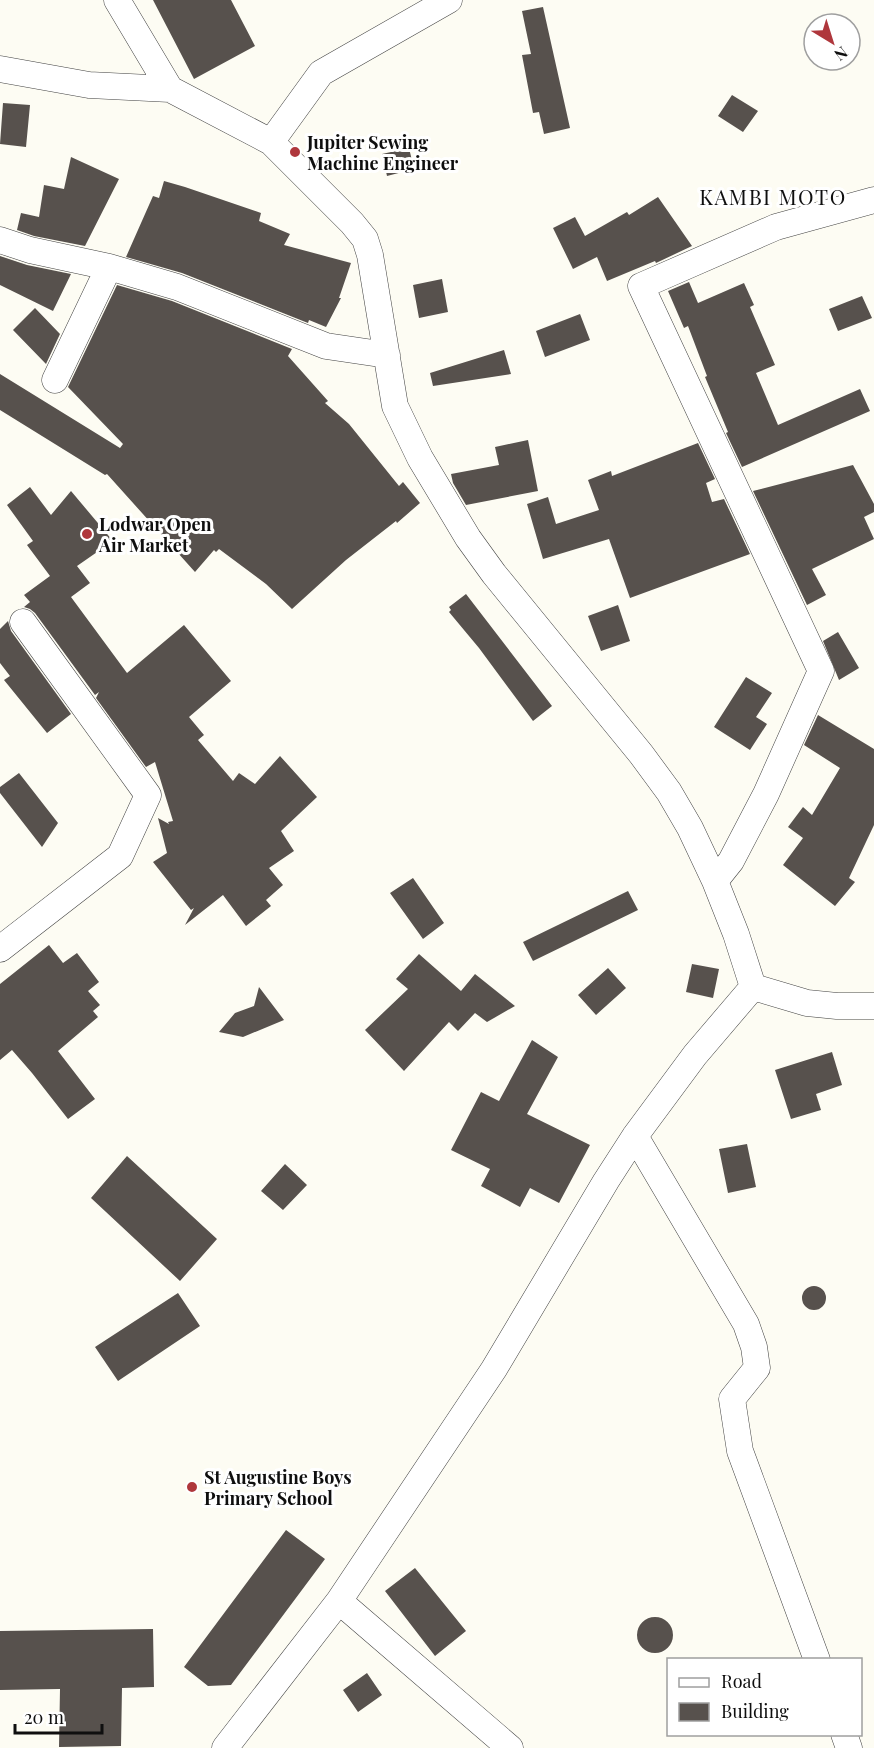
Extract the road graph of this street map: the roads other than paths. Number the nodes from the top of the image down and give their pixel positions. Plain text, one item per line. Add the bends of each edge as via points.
1 (117, 0) edge
2 (449, 0) edge
3 (0, 69) edge
4 (170, 89) junction
5 (271, 142) junction
6 (874, 200) edge
7 (0, 240) edge
8 (109, 267) junction
9 (387, 355) junction
10 (55, 380) dead end
11 (23, 622) dead end
12 (715, 881) junction
13 (0, 949) edge
14 (753, 987) junction
15 (874, 1006) edge
16 (635, 1136) junction
17 (339, 1600) junction
18 (816, 1658) edge
19 (225, 1748) edge
20 (510, 1748) edge

1 - 4 street
2 - 5 street via 321,73
3 - 4 street via 89,85
4 - 5 street
5 - 9 street via 365,239
6 - 12 street via 777,227 641,286 821,671 758,811 731,861
7 - 8 street
8 - 9 street via 177,287 326,346
8 - 10 street
9 - 12 street via 395,406 420,458 468,538 669,792
11 - 13 street via 148,795 120,856
12 - 14 street
14 - 15 street via 807,1003
14 - 16 street via 695,1055
16 - 17 street via 494,1369
16 - 18 street via 746,1324 754,1347 757,1368 732,1399 740,1451
17 - 19 street
17 - 20 street

